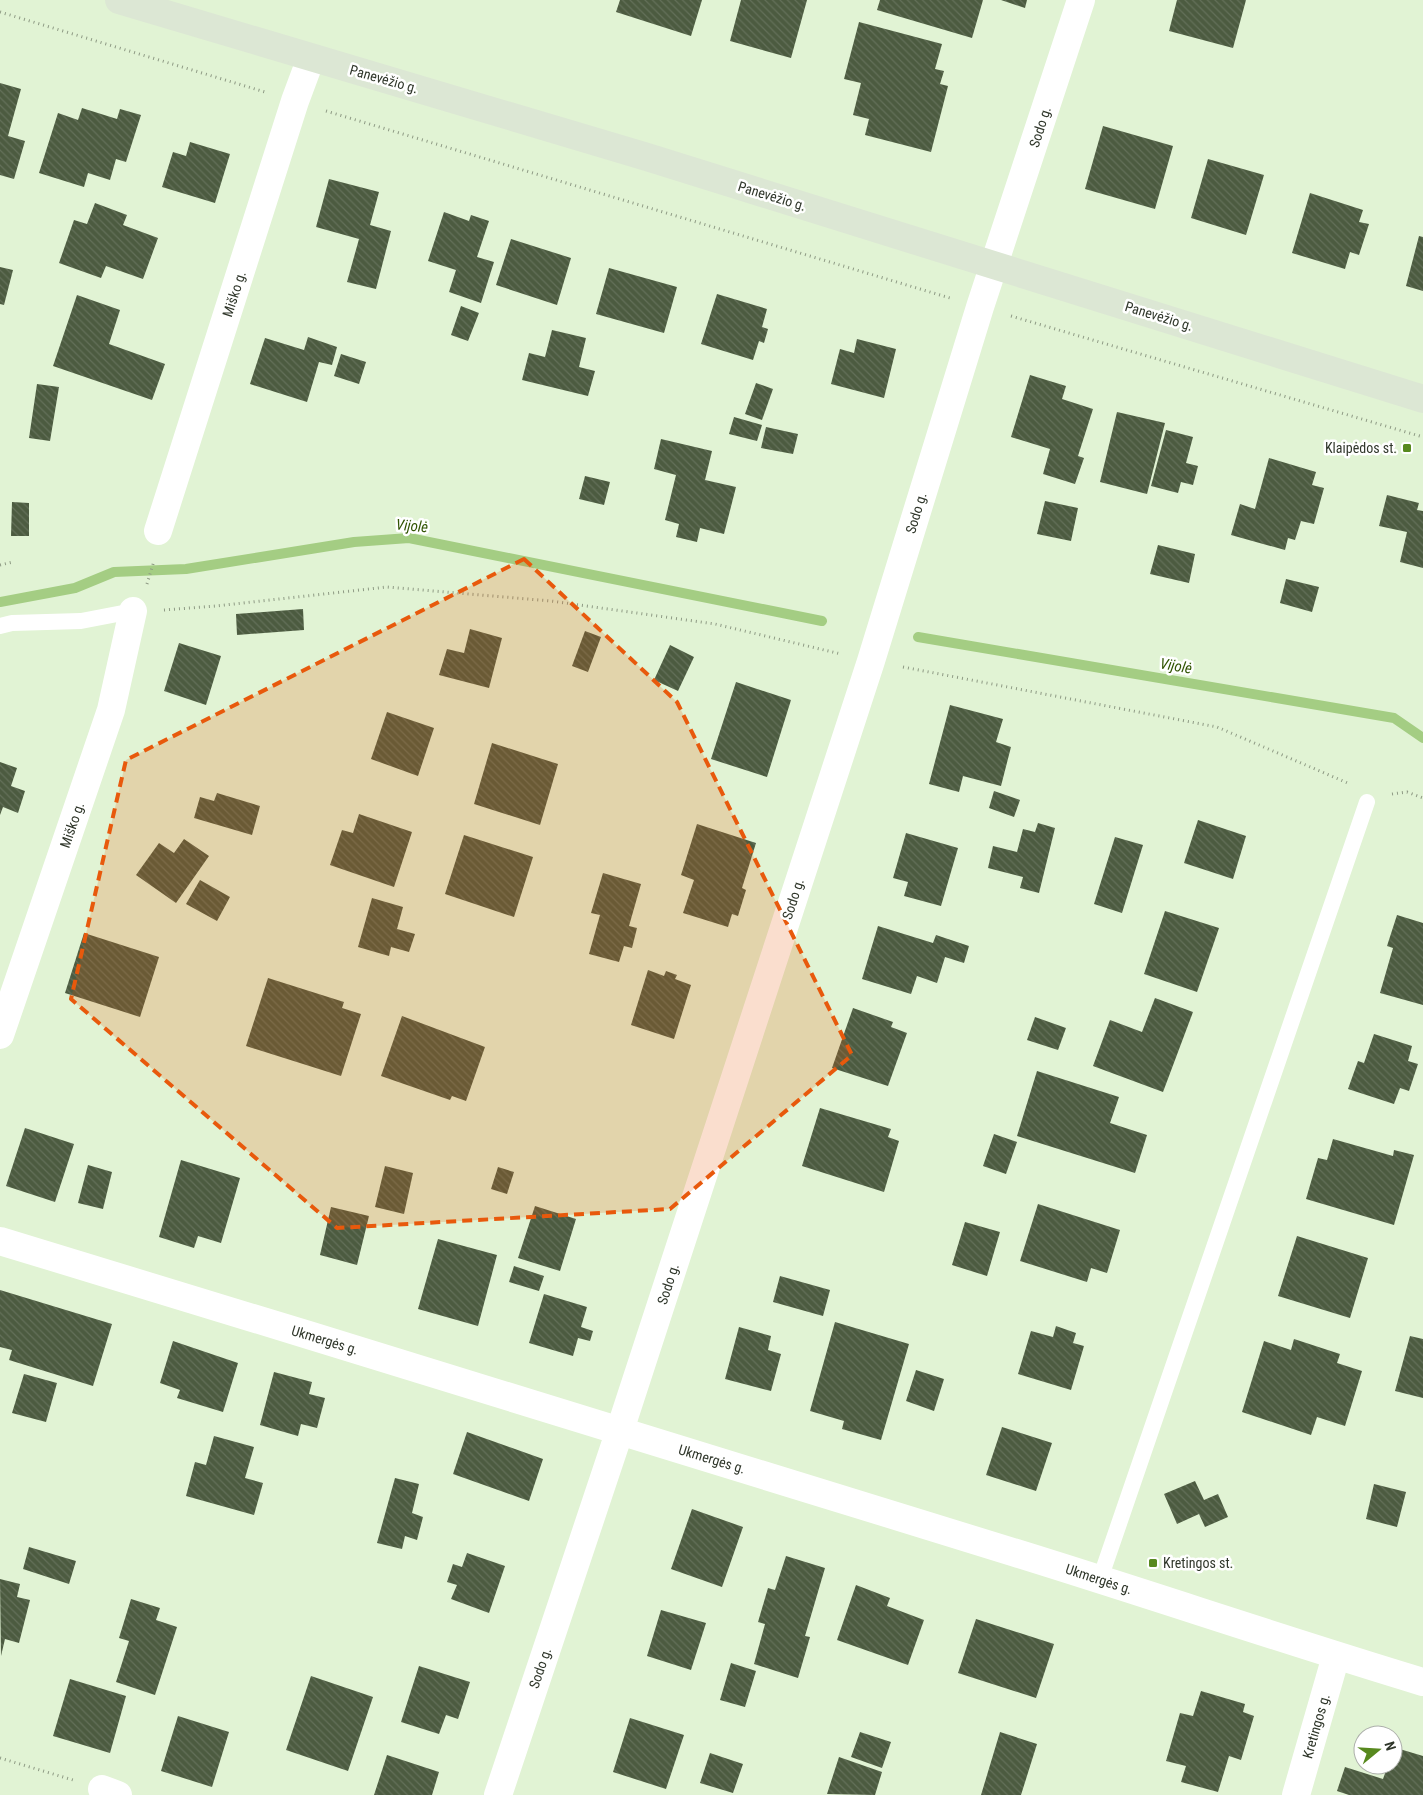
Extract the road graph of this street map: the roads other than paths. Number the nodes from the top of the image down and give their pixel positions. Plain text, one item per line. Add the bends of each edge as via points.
1 (120, 0) edge
2 (1081, 0) edge
3 (311, 58) junction
4 (994, 265) junction
5 (1423, 399) edge
6 (157, 543) road end
7 (139, 600) joint
8 (0, 626) edge
9 (1367, 802) dead end
10 (0, 1035) edge
11 (0, 1241) edge
12 (620, 1430) junction
13 (1100, 1579) junction
14 (1336, 1656) junction
15 (1423, 1682) edge
16 (498, 1795) edge
17 (1296, 1795) edge

1 - 3 street, Panevėžio g.
2 - 4 street, Sodo g.
3 - 4 street, Panevėžio g. via 648,157
3 - 6 street, Miško g.
4 - 5 street, Panevėžio g.
4 - 12 street, Sodo g. via 871,661
7 - 8 lane via 82,621
7 - 10 street, Miško g. via 111,710
9 - 13 lane
11 - 12 street, Ukmergės g.
12 - 13 street, Ukmergės g.
12 - 16 street, Sodo g.
13 - 14 street, Ukmergės g.
14 - 15 street, Ukmergės g.
14 - 17 street, Kretingos g.

